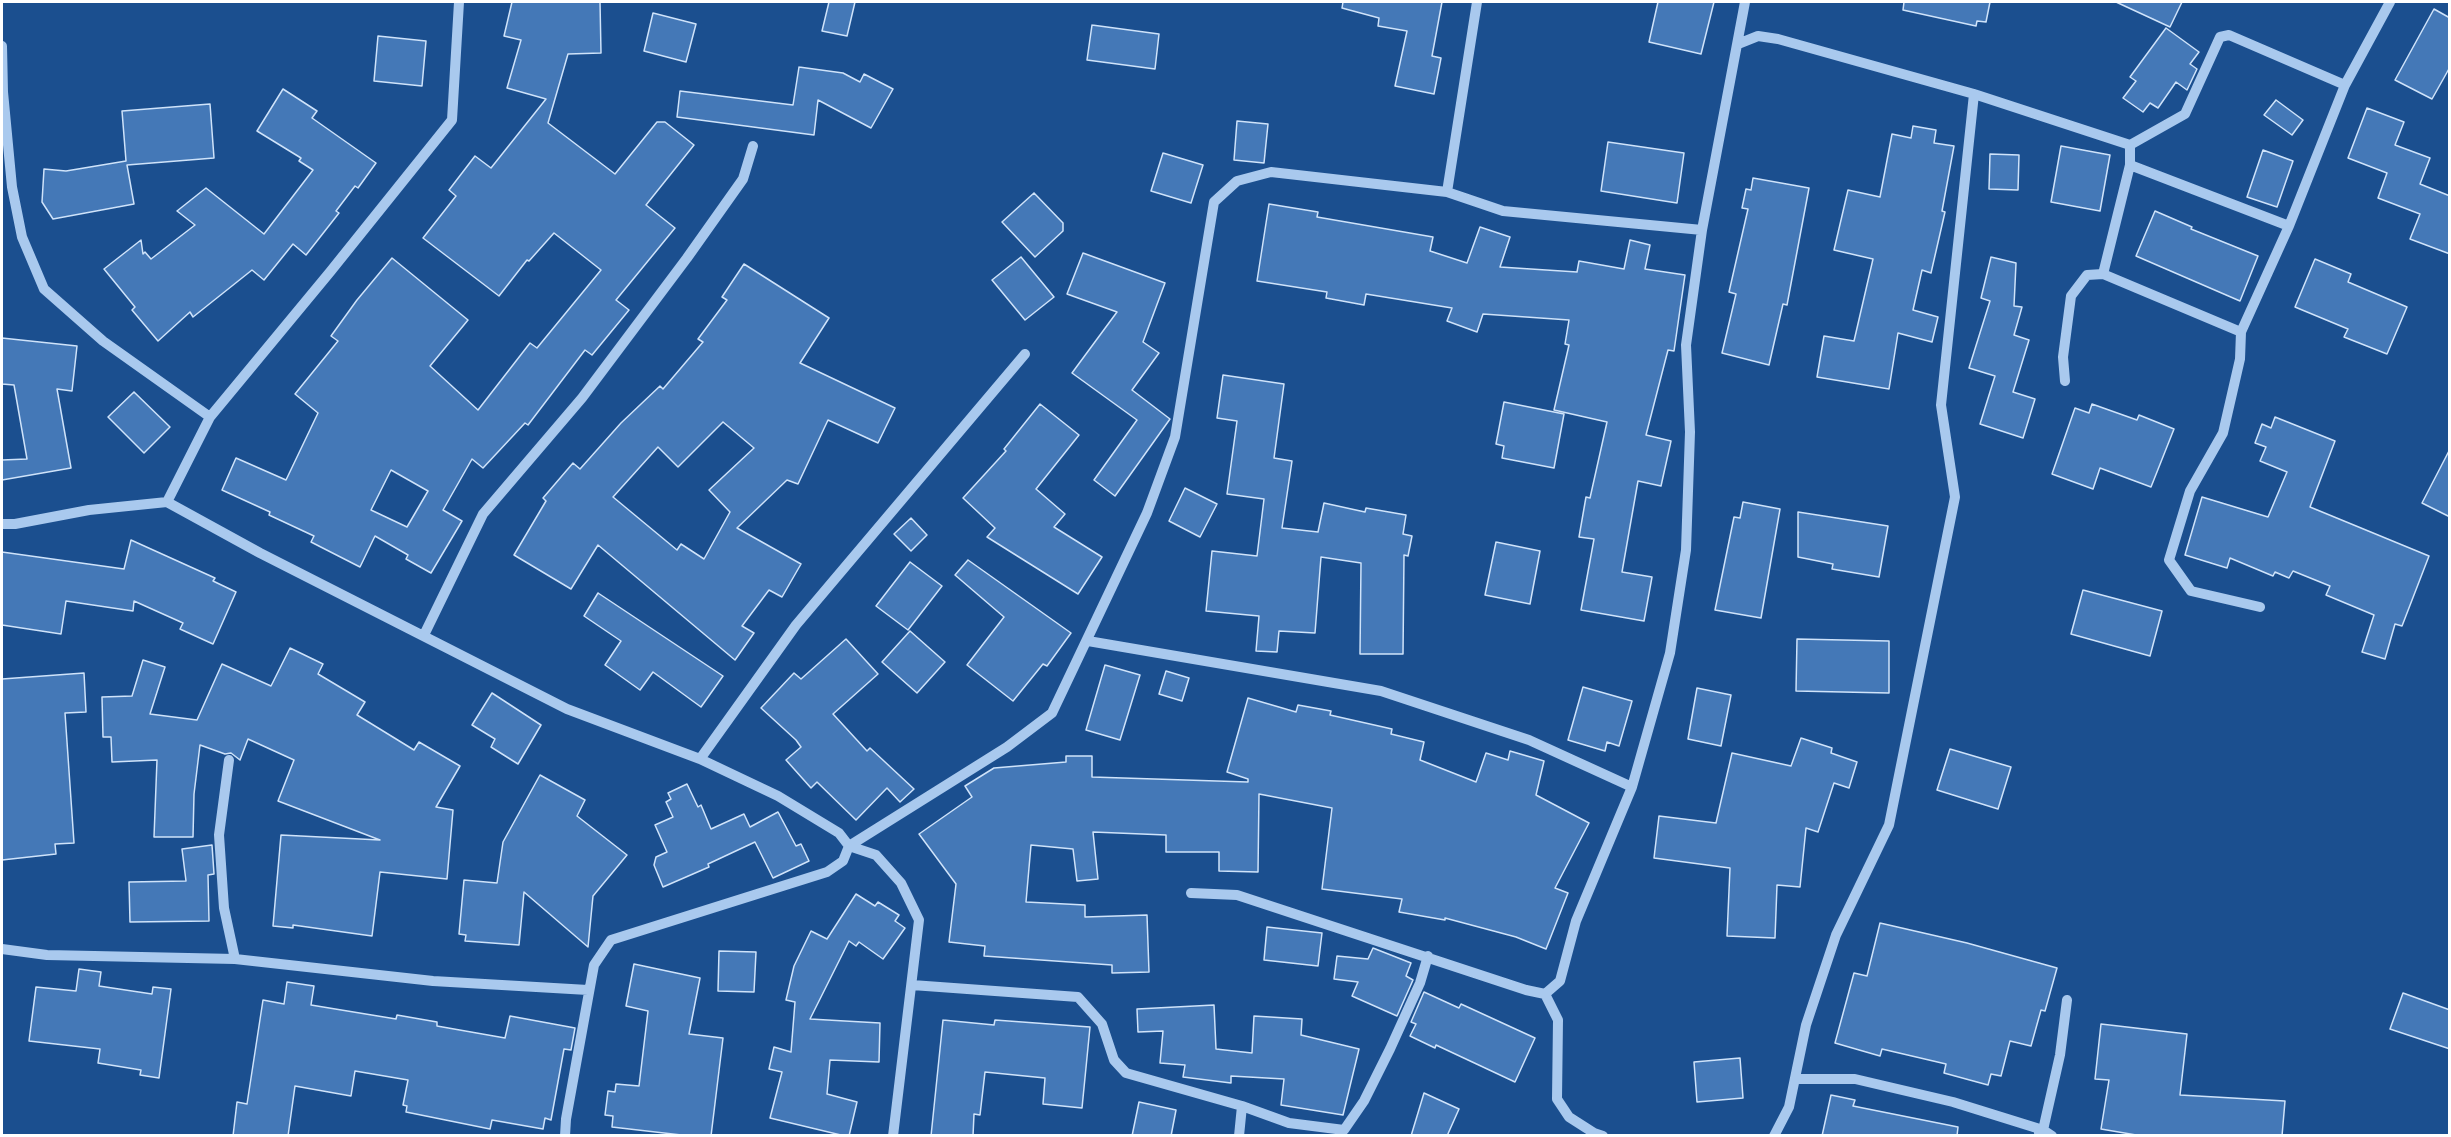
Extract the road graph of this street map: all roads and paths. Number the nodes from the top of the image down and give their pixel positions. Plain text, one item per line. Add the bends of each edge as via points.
1 (459, 2) edge
2 (1477, 2) edge
3 (1745, 2) edge
4 (2390, 2) edge
5 (1738, 44) junction
6 (2, 46) edge
7 (2345, 85) junction
8 (2, 92) edge
9 (1974, 94) junction
10 (2130, 145) junction
11 (753, 146) dead end
12 (2130, 165) junction
13 (1447, 192) junction
14 (2289, 226) junction
15 (1702, 230) junction
16 (2103, 274) junction
17 (2241, 332) junction
18 (1025, 354) dead end
19 (2065, 381) dead end
20 (210, 417) junction
21 (167, 502) junction
22 (2, 524) edge
23 (2260, 607) dead end
24 (424, 635) junction
25 (1088, 641) junction
26 (700, 759) junction
27 (229, 760) dead end
28 (1632, 787) junction
29 (849, 846) junction
30 (1191, 893) dead end
31 (2, 950) edge
32 (1428, 956) junction
33 (235, 959) junction
34 (912, 985) junction
35 (588, 990) junction
36 (1545, 994) junction
37 (2067, 1000) dead end
38 (1795, 1079) junction
39 (1242, 1106) junction
40 (2044, 1134) edge
41 (565, 1136) edge
42 (893, 1136) edge
43 (1239, 1136) edge
44 (1603, 1136) edge
45 (1774, 1136) edge

1 - 20 street via 452,120
2 - 13 street
3 - 5 street
4 - 7 street
5 - 9 street via 1758,36 1778,39
5 - 15 street
6 - 8 street
7 - 10 street via 2229,36 2220,37 2185,114
7 - 14 street
8 - 20 street via 12,187 22,237 44,289 103,341
9 - 10 street
9 - 38 street via 1941,405 1955,497 1890,825 1836,935 1806,1025
10 - 12 street
11 - 24 street via 743,179 687,258 582,398 483,514
12 - 14 street
12 - 16 street
13 - 15 street via 1503,211
13 - 25 street via 1271,172 1237,181 1214,202 1175,437 1147,513
14 - 17 street
15 - 28 street via 1686,345 1690,432 1686,550 1670,653
16 - 17 street
16 - 19 street via 2086,275 2071,296 2063,357
17 - 23 street via 2240,359 2223,433 2190,491 2169,560 2191,591
18 - 26 street via 796,625
20 - 21 street
21 - 22 street
21 - 24 street
24 - 26 street via 567,709
25 - 28 street via 1381,691 1529,740
25 - 29 street via 1052,713 1007,747
26 - 29 street via 788,802 840,833
27 - 33 street via 219,835 224,908
28 - 36 street via 1576,921 1560,981
29 - 34 street via 876,855 901,883 919,921
29 - 35 street via 843,861 828,872 611,940 594,964
30 - 32 street via 1237,895
31 - 33 street via 47,955
32 - 36 street
32 - 39 street via 1390,1049 1364,1101 1344,1130 1289,1123
33 - 35 street via 433,981
34 - 39 street via 1078,997 1102,1024 1114,1060 1126,1073
34 - 42 street
35 - 41 street
36 - 44 street via 1558,1020 1557,1099 1569,1117
37 - 40 street
38 - 40 street via 1855,1079 1953,1102
38 - 45 street via 1789,1107
39 - 43 street

